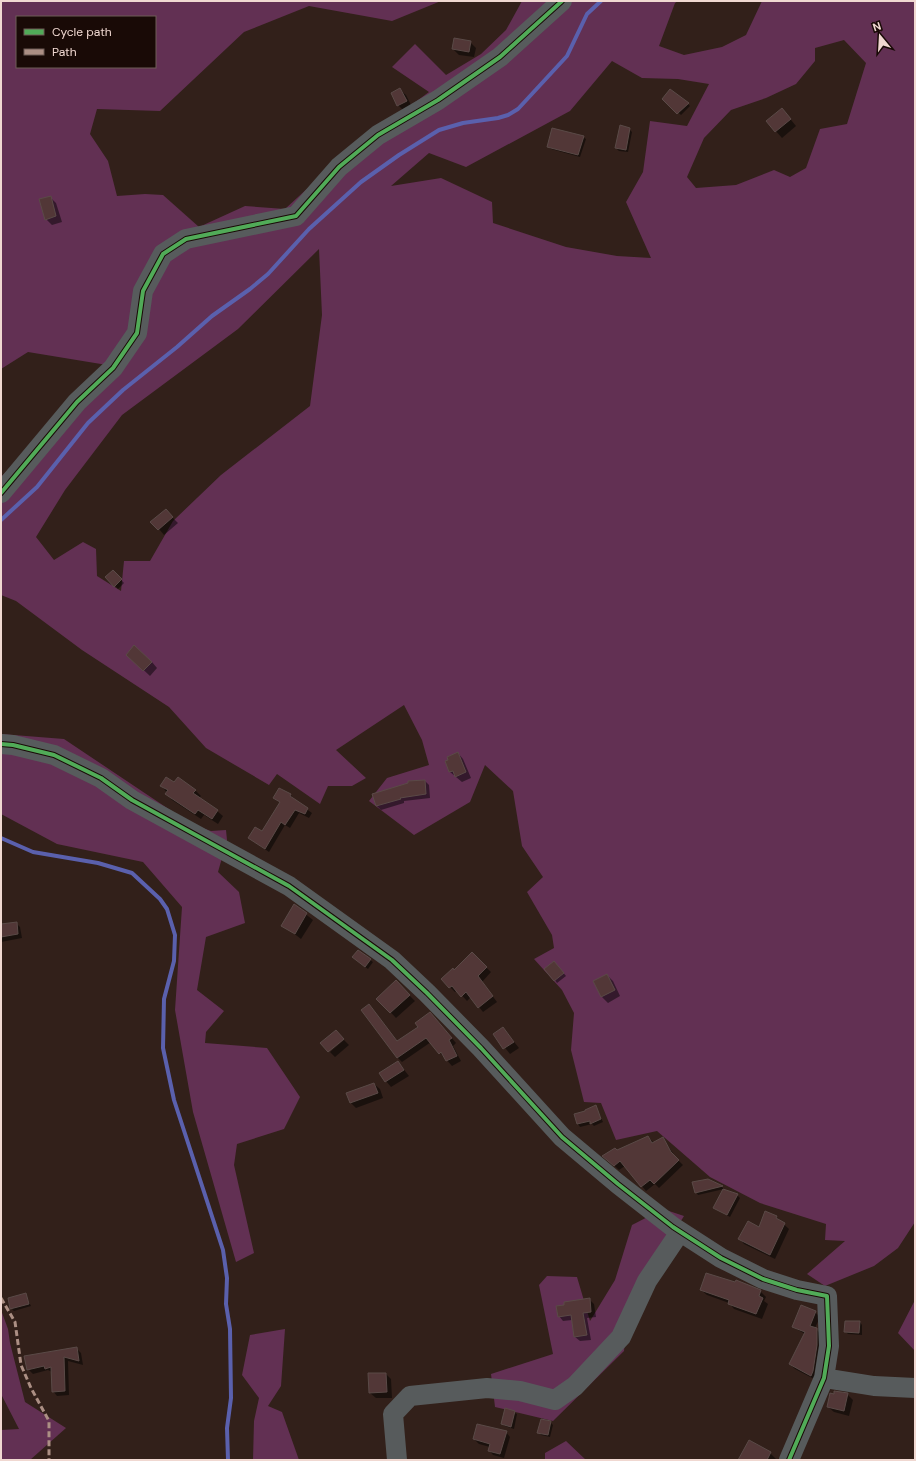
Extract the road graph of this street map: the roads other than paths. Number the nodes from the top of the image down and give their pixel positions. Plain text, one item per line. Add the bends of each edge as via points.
1 (562, 1) edge
2 (1, 493) edge
3 (1, 744) edge
4 (680, 1232) junction
5 (824, 1378) junction
6 (915, 1388) edge
7 (397, 1460) edge
8 (789, 1460) edge

1 - 2 street via 500,57 438,100 373,140 339,167 296,216 186,239 163,254 143,291 137,333 113,368 77,402
3 - 4 street via 54,756 101,778 132,800 289,886 392,960 476,1043 562,1137
4 - 5 street via 721,1258 763,1279 797,1290 828,1296 829,1346
4 - 7 street via 647,1281 621,1336 575,1386 556,1400 520,1391 487,1388 410,1396 393,1414
5 - 6 street via 874,1386
5 - 8 street

